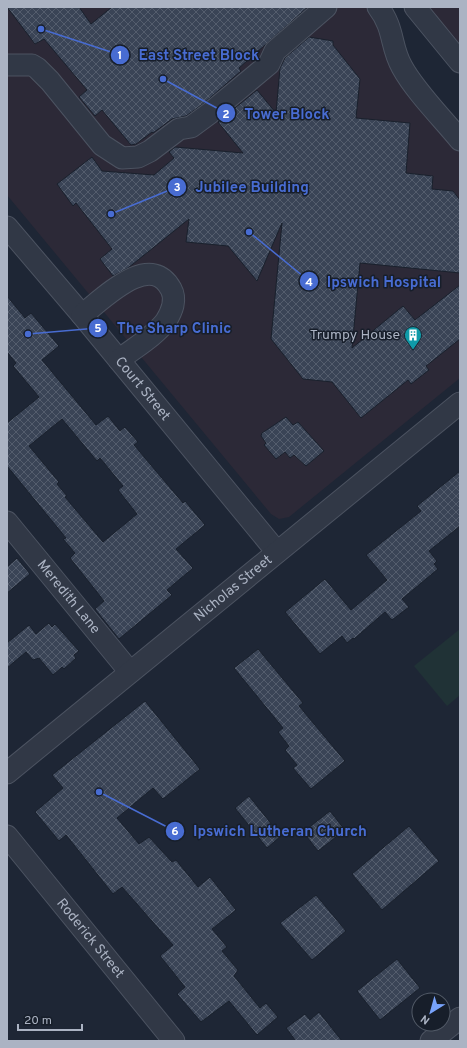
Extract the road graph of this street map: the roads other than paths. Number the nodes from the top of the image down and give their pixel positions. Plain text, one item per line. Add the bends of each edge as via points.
1 (326, 7) edge
2 (378, 7) edge
3 (420, 13) edge
4 (396, 52) junction
5 (460, 62) edge
6 (7, 65) edge
7 (460, 140) edge
8 (7, 227) edge
9 (82, 315) junction
10 (119, 360) junction
11 (460, 403) edge
12 (7, 522) edge
13 (277, 552) junction
14 (130, 672) junction
15 (7, 773) edge
16 (7, 836) edge
17 (460, 1018) edge
18 (174, 1041) edge
19 (431, 1041) edge

1 - 6 street via 274,51 270,64 191,127 179,129 140,157 122,158 102,145 41,71 32,65
2 - 4 street via 388,22
3 - 4 street via 400,36
3 - 5 street
4 - 7 street via 407,75
8 - 9 street, Court Street
9 - 10 street, Court Street
9 - 10 street via 136,276 155,275 168,284 174,298 167,320
10 - 13 street, Court Street
11 - 13 street, Nicholas Street
12 - 14 street, Meredith Lane
13 - 14 street, Nicholas Street
14 - 15 street, Nicholas Street
16 - 18 street, Roderick Street
17 - 19 street

